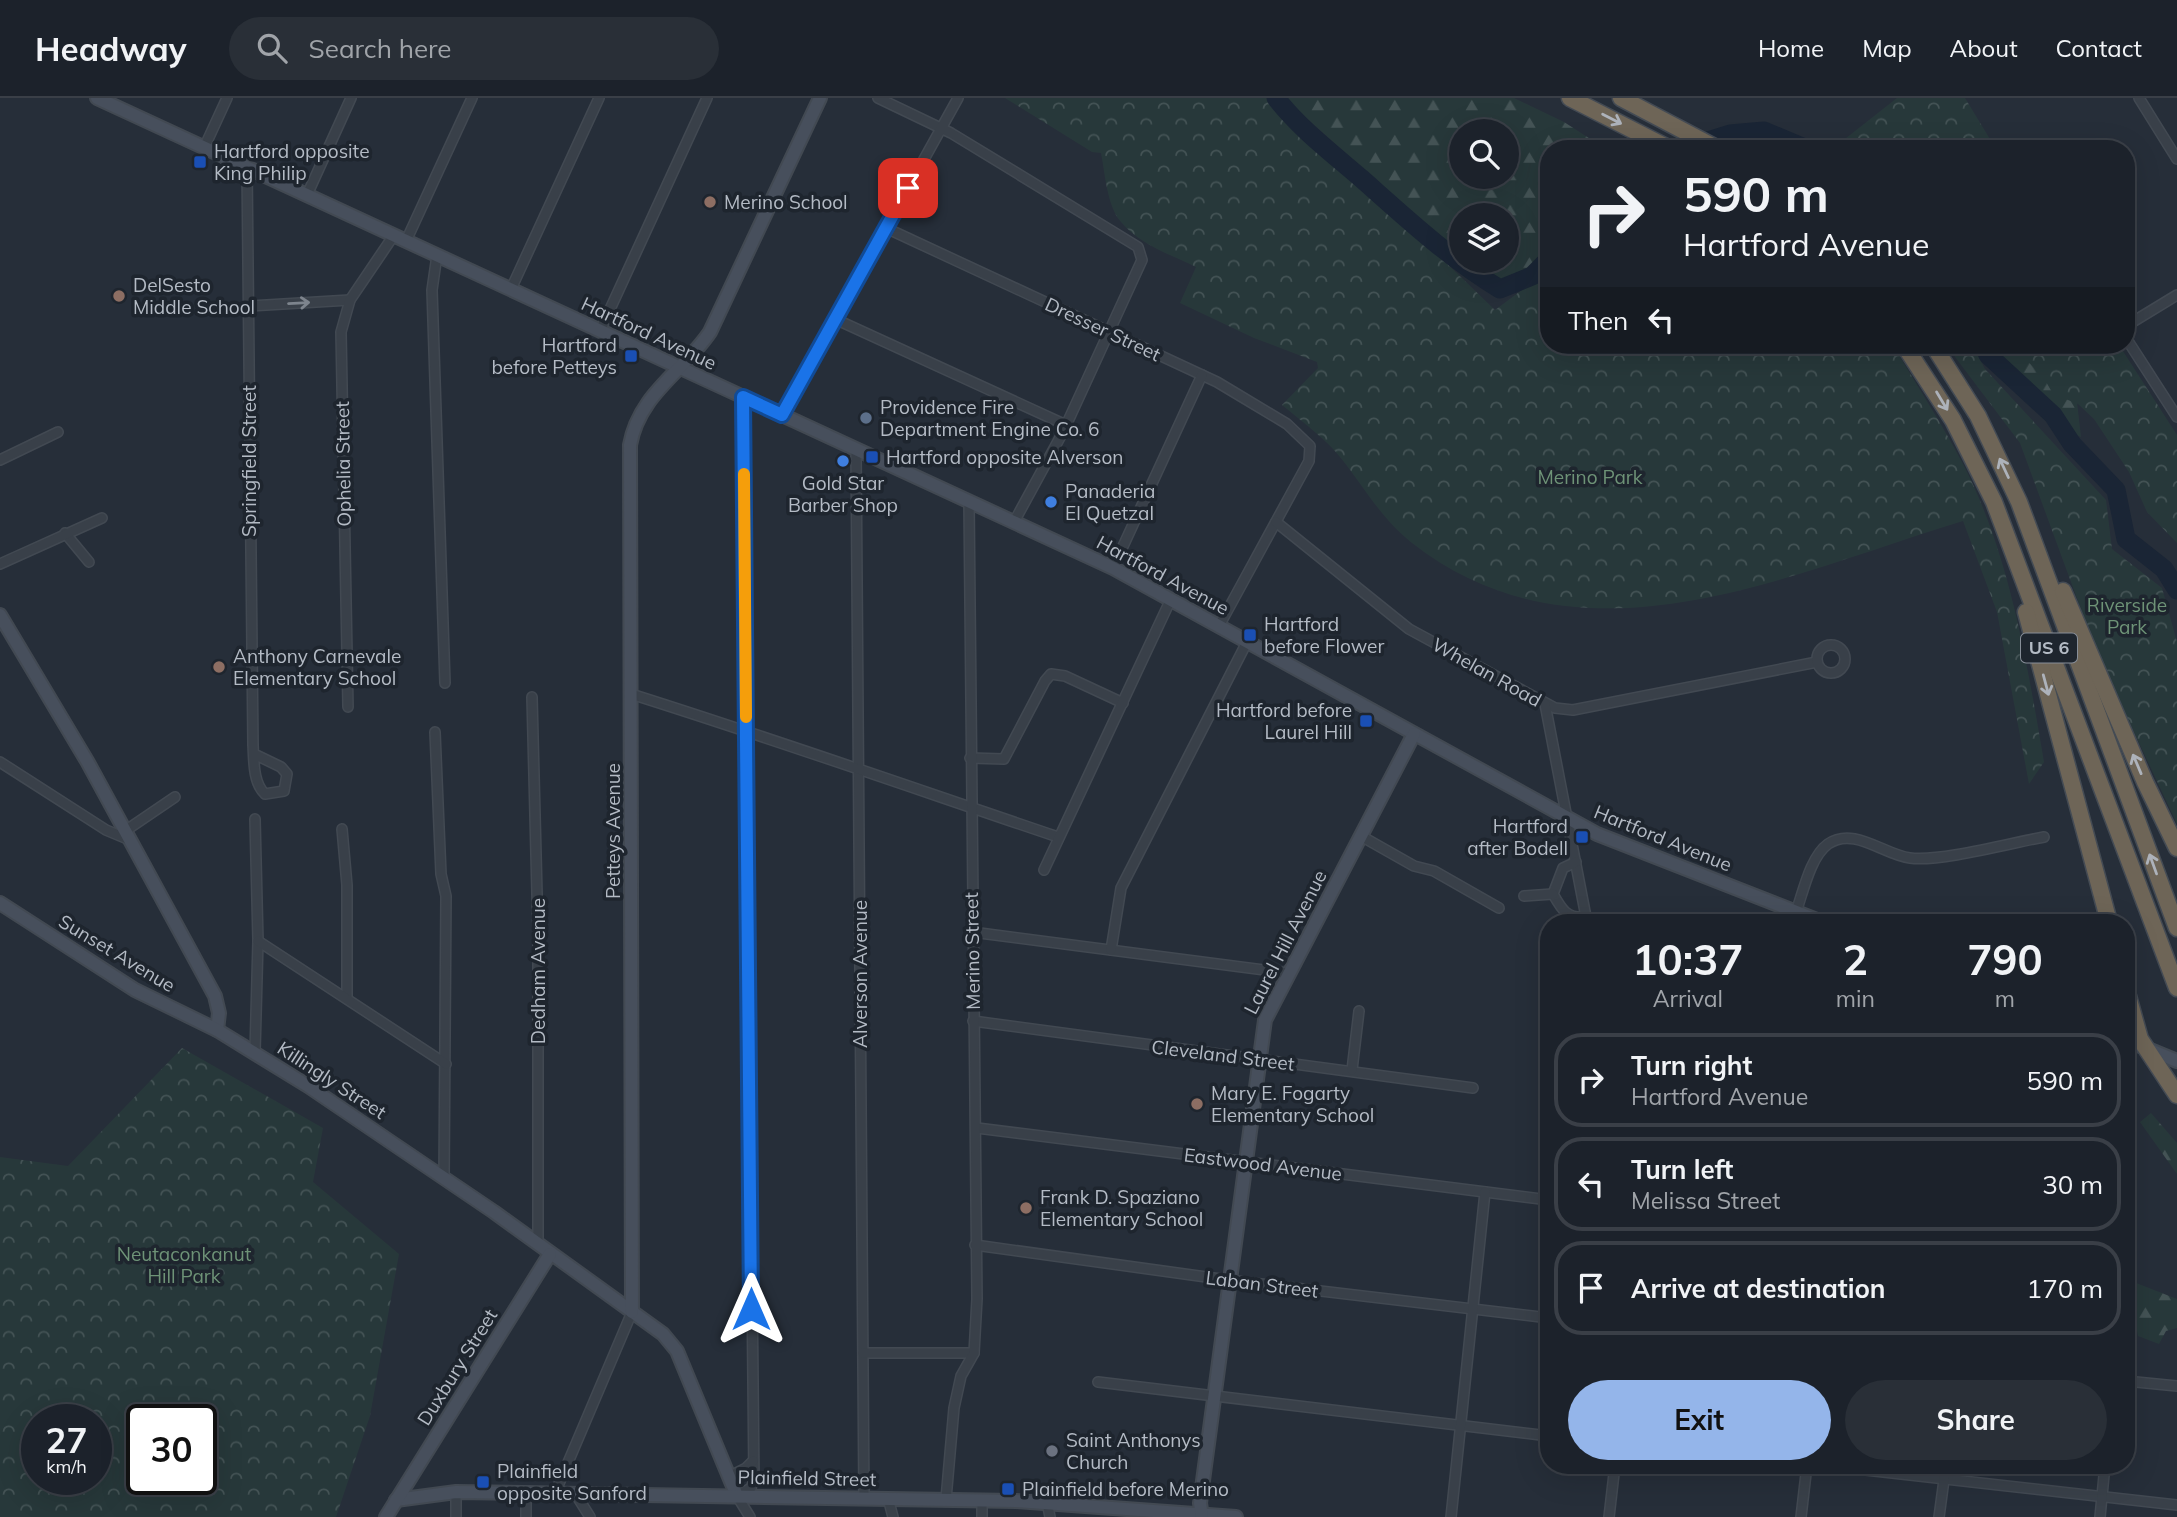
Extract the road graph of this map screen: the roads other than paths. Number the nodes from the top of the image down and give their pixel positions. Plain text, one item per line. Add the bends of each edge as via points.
1 (97, 98) edge
2 (227, 98) edge
3 (351, 98) edge
4 (472, 98) edge
5 (599, 98) edge
6 (707, 98) edge
7 (820, 98) edge
8 (878, 98) edge
9 (958, 98) edge
10 (1570, 98) edge
11 (1621, 98) edge
12 (2139, 98) edge
13 (112, 101) edge
14 (942, 128) junction
15 (1652, 140) edge
16 (1702, 140) edge
17 (204, 148) junction
18 (2176, 153) edge
19 (247, 167) junction
20 (307, 195) junction
21 (886, 228) junction
22 (400, 238) junction
23 (437, 255) junction
24 (511, 289) junction
25 (2177, 295) edge
26 (350, 300) junction
27 (248, 306) junction
28 (835, 319) junction
29 (2135, 321) edge
30 (600, 331) junction
31 (1109, 331) junction
32 (2135, 352) edge
33 (1910, 354) edge
34 (1939, 354) edge
35 (680, 368) junction
36 (1202, 375) junction
37 (743, 397) junction
38 (782, 415) junction
39 (2177, 417) edge
40 (1066, 425) junction
41 (58, 432) dead end
42 (856, 449) junction
43 (0, 460) edge
44 (969, 502) junction
45 (1994, 502) junction
46 (2019, 502) junction
47 (102, 518) dead end
48 (1014, 522) junction
49 (1276, 522) junction
50 (65, 533) junction
51 (89, 562) dead end
52 (0, 564) edge
53 (1113, 568) junction
54 (1171, 599) junction
55 (2, 621) edge
56 (1219, 626) junction
57 (1247, 642) junction
58 (1817, 662) dead end
59 (445, 683) dead end
60 (631, 694) junction
61 (532, 697) dead end
62 (1123, 703) junction
63 (1545, 704) junction
64 (348, 707) dead end
65 (746, 729) junction
66 (435, 732) dead end
67 (1414, 734) junction
68 (254, 754) junction
69 (970, 758) junction
70 (0, 762) edge
71 (859, 771) junction
72 (175, 797) dead end
73 (970, 807) junction
74 (1567, 818) junction
75 (255, 819) dead end
76 (342, 829) dead end
77 (128, 836) junction
78 (1361, 836) junction
79 (1058, 837) junction
80 (2044, 837) dead end
81 (2177, 848) edge
82 (1576, 862) junction
83 (1044, 870) dead end
84 (1553, 894) junction
85 (1524, 897) dead end
86 (0, 903) edge
87 (1499, 908) dead end
88 (1796, 912) junction
89 (1566, 914) edge
90 (1586, 914) edge
91 (1801, 914) edge
92 (2107, 914) edge
93 (2177, 928) edge
94 (972, 932) junction
95 (258, 941) junction
96 (1111, 950) junction
97 (1287, 973) junction
98 (2177, 988) edge
99 (347, 997) junction
100 (1359, 1011) dead end
101 (2135, 1017) edge
102 (974, 1021) junction
103 (217, 1030) junction
104 (2135, 1044) edge
105 (2145, 1048) junction
106 (255, 1052) junction
107 (1258, 1060) junction
108 (2177, 1061) edge
109 (446, 1064) junction
110 (1352, 1070) junction
111 (1473, 1088) dead end
112 (2177, 1096) edge
113 (977, 1128) junction
114 (1245, 1162) junction
115 (444, 1178) junction
116 (1485, 1192) junction
117 (1540, 1198) edge
118 (538, 1245) junction
119 (975, 1245) junction
120 (551, 1254) junction
121 (1228, 1280) junction
122 (1472, 1308) junction
123 (632, 1311) junction
124 (1540, 1317) edge
125 (863, 1353) junction
126 (974, 1353) junction
127 (1098, 1382) dead end
128 (2135, 1382) edge
129 (2177, 1386) edge
130 (1213, 1397) junction
131 (1459, 1426) junction
132 (1540, 1435) edge
133 (753, 1461) junction
134 (1614, 1474) edge
135 (1806, 1474) edge
136 (1907, 1474) edge
137 (1945, 1474) edge
138 (2104, 1474) edge
139 (730, 1476) junction
140 (1945, 1478) junction
141 (456, 1492) junction
142 (526, 1493) junction
143 (555, 1493) junction
144 (575, 1493) junction
145 (737, 1496) junction
146 (2102, 1496) junction
147 (864, 1498) junction
148 (888, 1498) junction
149 (946, 1499) junction
150 (396, 1500) junction
151 (982, 1500) junction
152 (1047, 1503) junction
153 (2177, 1505) edge
154 (1201, 1516) edge
155 (386, 1517) edge
156 (456, 1517) edge
157 (526, 1517) edge
158 (590, 1517) edge
159 (750, 1517) edge
160 (893, 1517) edge
161 (982, 1517) edge
162 (1050, 1517) edge
163 (1236, 1517) edge
164 (1451, 1517) edge
165 (1609, 1517) edge
166 (1801, 1517) edge
167 (1939, 1517) edge
168 (2100, 1517) edge

1 - 13 main road, Hartford Avenue
2 - 17 street
3 - 20 street
4 - 22 street, Ophelia Street
5 - 24 street
6 - 30 street
7 - 35 main road, Petteys Avenue via 733,289 696,353
8 - 14 street
9 - 14 street
10 -> 15 highway
11 - 16 highway
12 - 18 street
13 - 17 main road, Hartford Avenue
14 - 21 street
14 - 31 street via 1138,247 1143,260
17 - 19 main road, Hartford Avenue
19 - 20 main road, Hartford Avenue
19 - 27 street, Springfield Street
20 - 22 main road, Hartford Avenue
21 - 28 street
21 - 31 street, Dresser Street
22 - 23 main road, Hartford Avenue
22 - 26 street, Ophelia Street
23 - 24 main road, Hartford Avenue
23 - 59 street via 432,290
24 - 30 main road, Hartford Avenue
25 - 29 street
27 -> 26 street
26 - 64 street, Ophelia Street via 341,332
27 - 68 street, Springfield Street
28 - 38 street
28 - 40 street
30 - 35 main road, Hartford Avenue
31 - 36 street, Dresser Street
31 - 40 street
32 - 39 street
33 -> 45 highway, US 6 via 1954,420
46 -> 34 highway, US 6 via 1978,416
35 - 37 main road, Hartford Avenue
35 - 60 main road, Petteys Avenue via 642,407 630,445
36 - 49 street, Dresser Street via 1277,416 1310,446 1310,461
36 - 53 street
37 - 38 main road, Hartford Avenue
37 - 65 street
38 - 42 main road, Hartford Avenue
40 - 48 street
41 - 43 street
42 - 44 main road, Hartford Avenue
42 - 71 street, Alverson Avenue
44 - 48 main road, Hartford Avenue
44 - 69 street, Merino Street
45 -> 92 highway
45 - 98 highway, US 6
81 -> 46 highway via 2062,587
93 -> 46 highway, US 6
47 - 50 street
48 - 53 main road, Hartford Avenue
49 - 56 street
49 - 63 street, Whelan Road via 1403,625
50 - 51 street
50 - 52 street
53 - 54 main road, Hartford Avenue
54 - 56 main road, Hartford Avenue
54 - 62 street
55 - 77 main road
56 - 57 main road, Hartford Avenue
57 - 67 main road, Hartford Avenue
57 - 96 street via 1121,888
58 - 63 street, Whelan Road via 1573,709
60 - 65 street
60 - 123 main road, Petteys Avenue
61 - 118 street, Dedham Avenue
62 - 69 street via 1051,674 1004,759
62 - 79 street
63 - 74 street
65 - 71 street
65 - 133 street
66 - 109 street via 446,897
67 - 74 main road, Hartford Avenue
67 - 78 main road, Laurel Hill Avenue
68 - 68 street, Springfield Street via 287,774 284,792 265,794 258,788
69 - 73 street, Merino Street
70 - 77 street via 106,831
71 - 73 street
71 - 125 street, Alverson Avenue
72 - 77 street
73 - 79 street
73 - 94 street, Merino Street
74 - 82 street
74 - 88 main road, Hartford Avenue via 1615,842
75 - 95 street
76 - 99 street
77 - 103 main road via 215,996
78 - 87 street
78 - 97 main road, Laurel Hill Avenue
79 - 83 street
80 - 88 street via 1919,858 1855,839 1840,839 1819,855
82 - 84 street via 1563,868
82 - 90 street
84 - 85 street
84 - 89 street
86 - 103 main road, Sunset Avenue via 135,990
88 - 91 main road, Hartford Avenue
94 - 96 street
94 - 102 street, Merino Street
95 - 99 street
95 - 106 street
96 - 97 street
97 - 107 main road, Laurel Hill Avenue via 1265,1020
99 - 109 street
100 - 110 street
101 - 105 highway
102 - 107 street, Cleveland Street
102 - 113 street, Merino Street
103 - 106 main road, Killingly Street
104 - 105 main road
105 - 108 main road
105 - 112 highway
106 - 115 main road, Killingly Street
107 - 110 street, Cleveland Street
107 - 114 main road, Laurel Hill Avenue
109 - 115 street
110 - 111 street, Cleveland Street
113 - 114 street, Eastwood Avenue
113 - 119 street, Merino Street
114 - 116 street, Eastwood Avenue
114 - 121 main road, Laurel Hill Avenue
115 - 118 main road, Killingly Street
116 - 117 street, Eastwood Avenue
116 - 122 street
118 - 120 main road, Killingly Street
119 - 121 street, Laban Street
119 - 126 street, Merino Street
120 - 123 main road, Killingly Street
120 - 150 main road, Duxbury Street
121 - 122 street, Laban Street
121 - 130 main road, Laurel Hill Avenue
122 - 124 street, Laban Street
122 - 131 street
123 - 139 main road, Killingly Street via 677,1351
123 - 143 street
125 - 126 street
125 - 147 street, Alverson Avenue
126 - 149 street, Merino Street via 956,1397
127 - 130 street
128 - 129 street
130 - 131 street
130 - 154 main road, Laurel Hill Avenue
131 - 132 street
131 - 164 street
133 - 139 street
133 - 145 street via 751,1488
134 - 165 street
135 - 166 street
136 - 140 street
137 - 140 street
138 - 146 street
139 - 145 main road, Killingly Street
140 - 146 street
140 - 167 street
141 - 142 main road, Plainfield Street
141 - 150 main road, Plainfield Street
141 - 156 street
142 - 143 main road, Plainfield Street
142 - 157 street
143 - 144 main road, Plainfield Street
144 - 145 main road, Plainfield Street
144 - 158 street
145 - 147 main road, Plainfield Street
145 - 159 street
146 - 153 street
146 - 168 street
147 - 148 main road, Plainfield Street
148 - 149 main road, Plainfield Street
148 - 160 street
149 - 151 main road, Plainfield Street
150 - 155 main road
151 - 152 main road, Plainfield Street
151 - 161 street
152 - 154 main road, Plainfield Street
152 - 162 street
154 - 163 main road, Plainfield Street

